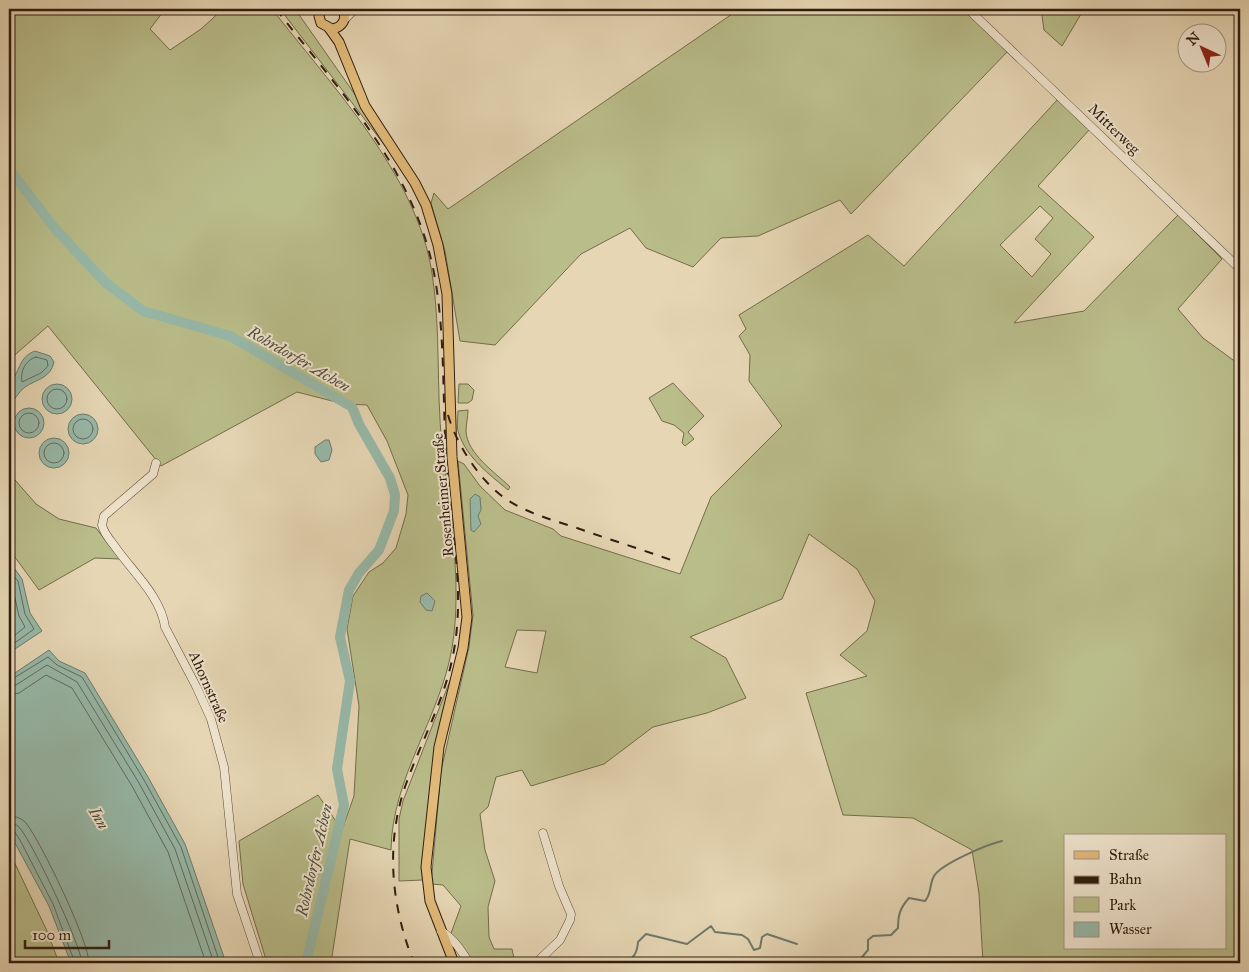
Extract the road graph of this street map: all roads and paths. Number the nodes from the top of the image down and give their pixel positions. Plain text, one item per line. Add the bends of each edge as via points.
1 (343, 9) edge
2 (355, 9) edge
3 (968, 9) edge
4 (319, 10) edge
5 (342, 22) junction
6 (329, 28) junction
7 (339, 42) junction
8 (1240, 269) edge
9 (156, 463) dead end
10 (544, 833) dead end
11 (441, 931) junction
12 (260, 963) edge
13 (454, 963) edge
14 (469, 963) edge
15 (536, 963) edge

1 - 5 main road, Rosenheimer Straße
2 - 5 street
3 - 8 street, Mitterweg
4 - 6 main road, Rosenheimer Straße via 321,23
5 - 6 main road
5 - 7 main road, Rosenheimer Straße
6 - 7 main road, Rosenheimer Straße
7 - 11 main road, Rosenheimer Straße via 365,106 426,205 438,244 447,294 452,457 467,617 463,648 439,747 428,841 426,883
9 - 12 street, Ahornstraße via 153,474 104,516 102,525 153,596 211,719 224,767 237,894
10 - 15 street via 559,886 571,914 560,940
11 - 13 main road, Rosenheimer Straße
11 - 14 street via 450,936

